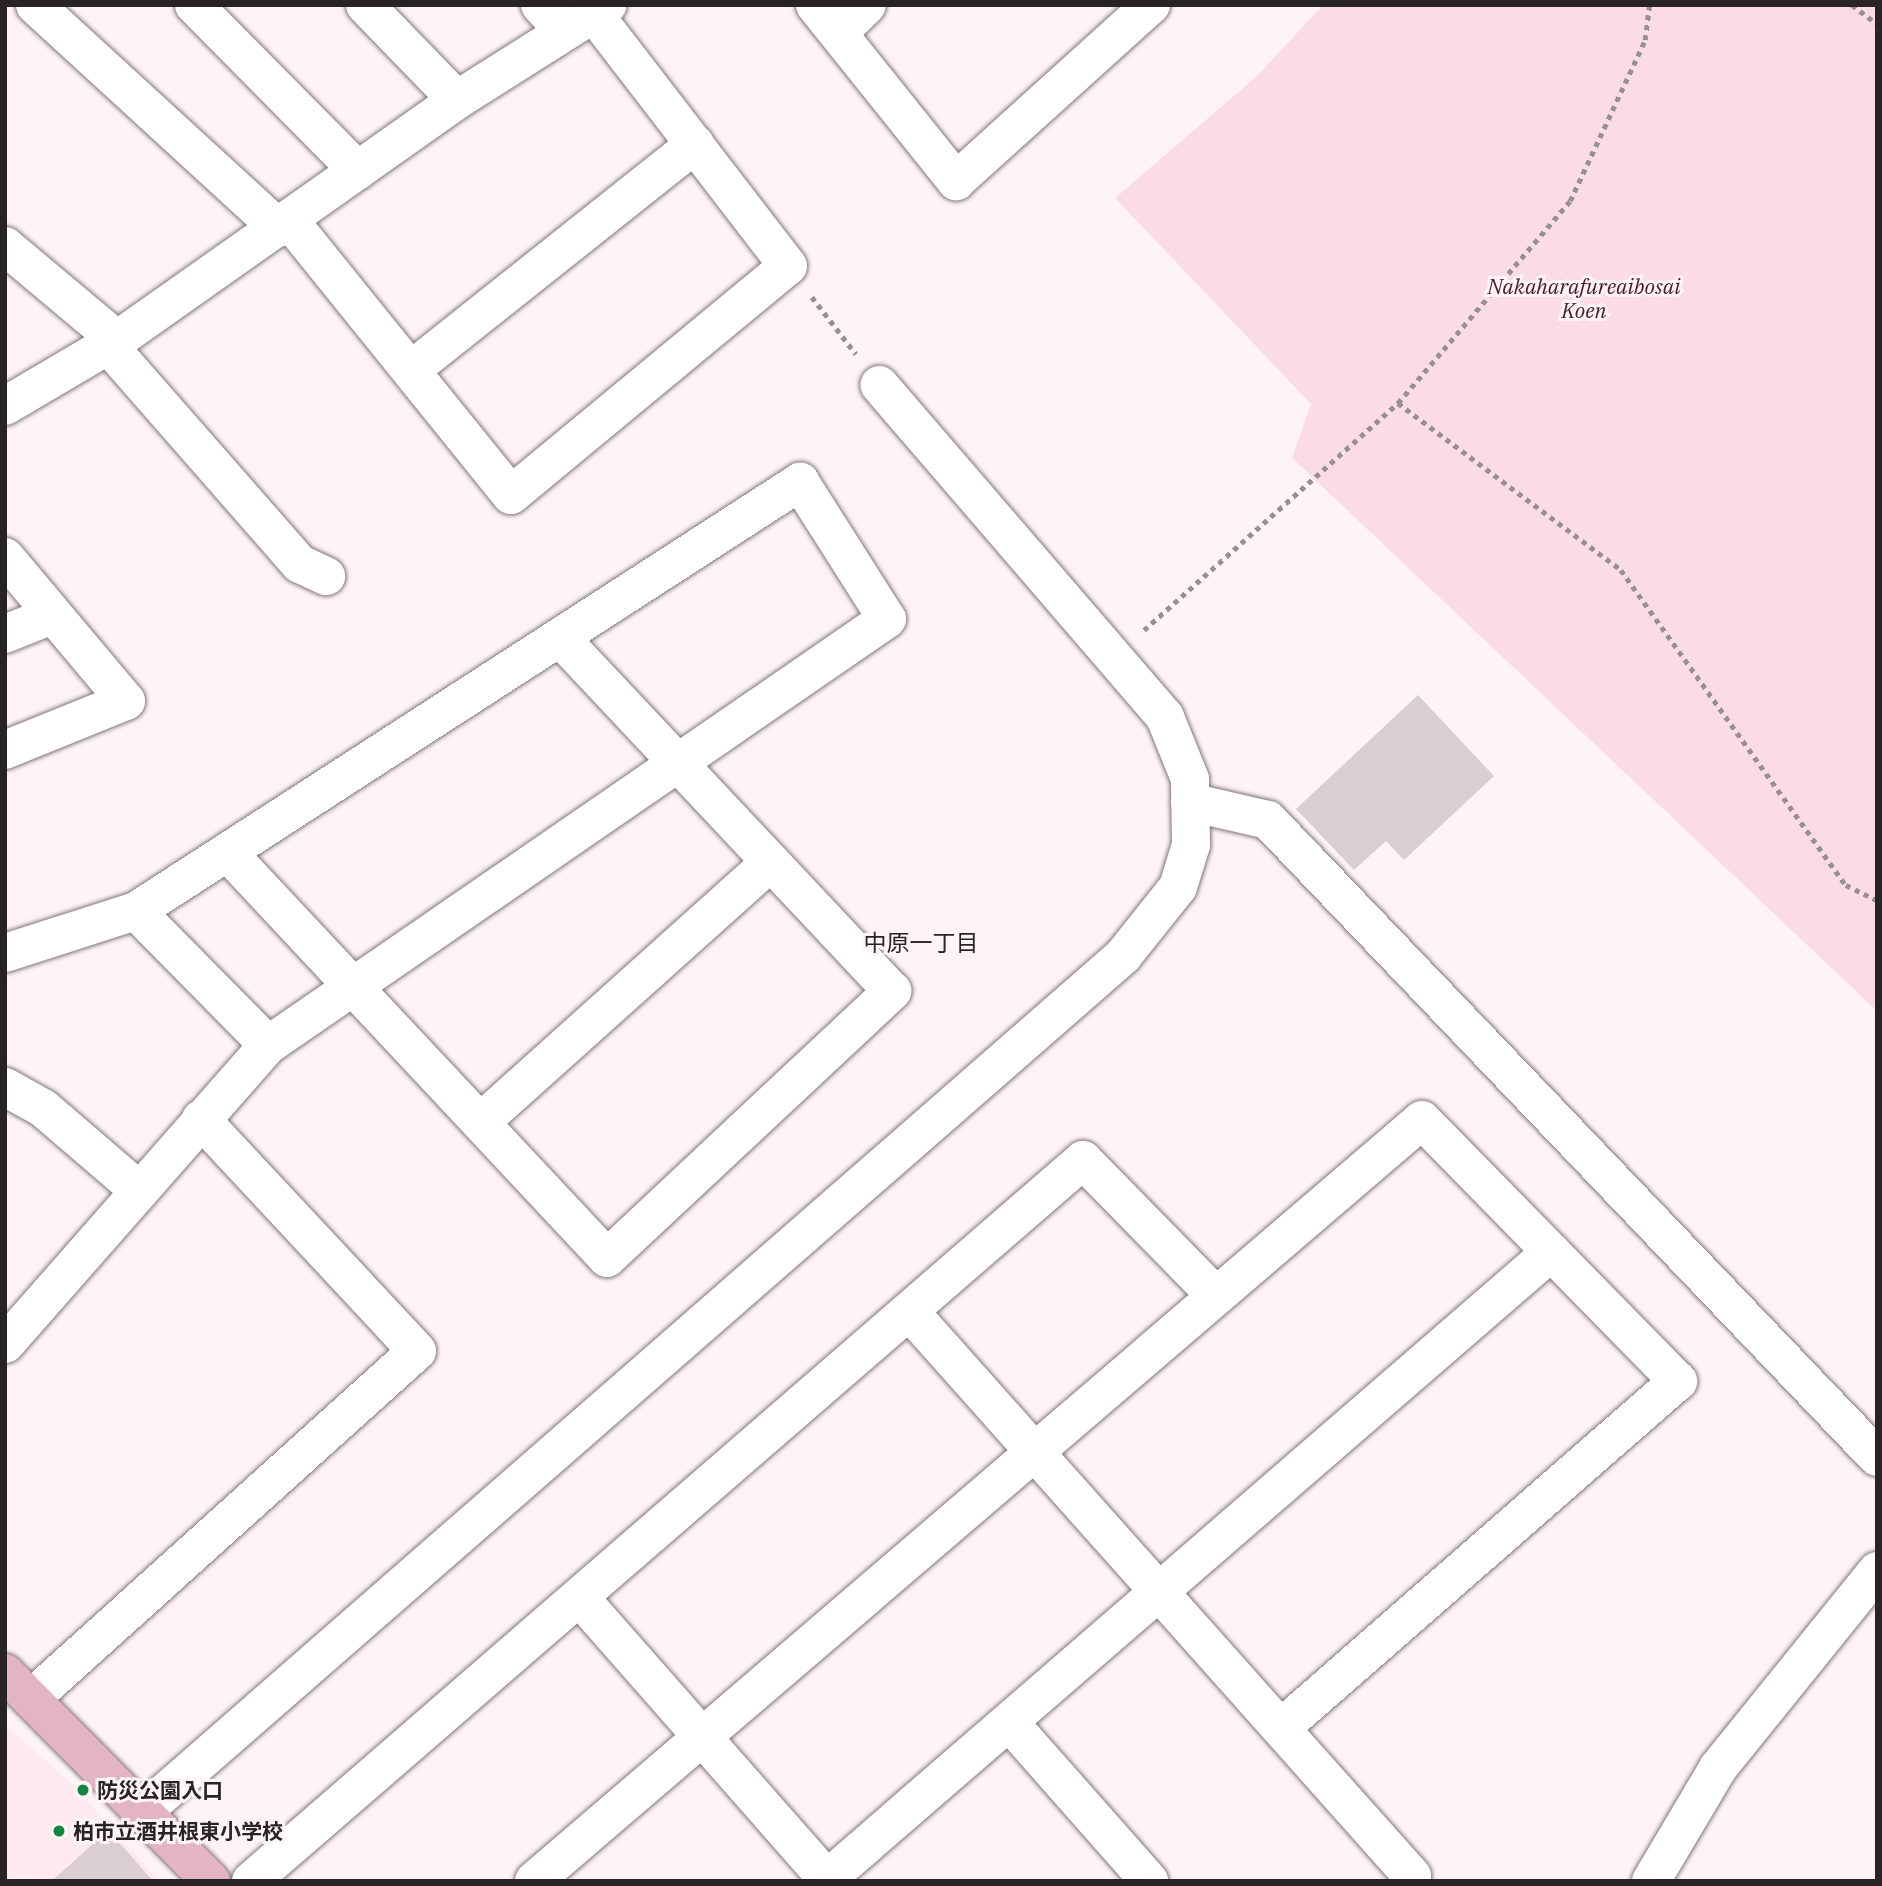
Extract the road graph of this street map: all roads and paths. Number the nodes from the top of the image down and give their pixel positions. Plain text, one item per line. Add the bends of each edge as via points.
1 (35, 5) edge
2 (194, 5) edge
3 (365, 5) edge
4 (867, 5) edge
5 (1151, 5) edge
6 (1649, 5) edge
7 (1852, 5) edge
8 (576, 14) edge
9 (826, 19) edge
10 (1877, 24) edge
11 (457, 100) junction
12 (695, 144) junction
13 (358, 171) junction
14 (283, 224) junction
15 (5, 246) edge
16 (788, 266) junction
17 (113, 343) junction
18 (411, 370) junction
19 (879, 385) joint
20 (1398, 404) junction
21 (5, 406) edge
22 (5, 557) edge
23 (326, 576) dead end
24 (52, 615) junction
25 (5, 634) edge
26 (562, 639) junction
27 (1115, 656) junction
28 (5, 750) edge
29 (681, 765) junction
30 (1190, 802) junction
31 (229, 854) junction
32 (771, 862) junction
33 (1877, 900) edge
34 (136, 911) junction
35 (5, 953) edge
36 (351, 984) junction
37 (268, 1045) junction
38 (5, 1087) edge
39 (201, 1119) junction
40 (482, 1121) junction
41 (136, 1188) junction
42 (1551, 1252) junction
43 (1216, 1296) junction
44 (910, 1312) junction
45 (5, 1344) edge
46 (1034, 1451) junction
47 (1877, 1457) edge
48 (1877, 1571) edge
49 (1159, 1591) junction
50 (581, 1599) junction
51 (20, 1684) edge
52 (1009, 1722) junction
53 (1281, 1728) junction
54 (700, 1734) junction
55 (146, 1810) junction
56 (828, 1880) edge
57 (211, 1881) edge
58 (251, 1881) edge
59 (534, 1881) edge
60 (1149, 1881) edge
61 (1409, 1881) edge
62 (1651, 1881) edge

1 - 14 street
2 - 13 street
3 - 11 street
4 - 9 street
5 - 9 street via 956,181
6 - 20 path via 1645,40 1570,201
7 - 10 path
8 - 11 street
8 - 12 street
11 - 13 street
12 - 16 street
12 - 18 street
13 - 14 street
14 - 17 street
14 - 18 street
15 - 17 street
16 - 18 street via 511,495
16 - 19 path
17 - 21 street
17 - 23 street via 300,564
19 - 27 street
20 - 27 path
20 - 33 path via 1621,570 1846,885
22 - 24 street
24 - 25 street
24 - 28 street via 126,701
26 - 29 street
26 - 29 street via 800,482 887,619
26 - 31 street
27 - 30 street via 1165,717 1190,779
29 - 32 street
29 - 36 street
30 - 47 street via 1268,820
30 - 55 street via 1191,845 1178,887 1124,956
31 - 34 street
31 - 36 street
32 - 40 street
32 - 40 street via 892,991 607,1258
34 - 35 street
34 - 37 street
36 - 37 street
36 - 40 street
37 - 39 street
38 - 41 street via 43,1108
39 - 41 street
39 - 51 street via 417,1351
41 - 45 street
42 - 43 street via 1422,1120
42 - 49 street
42 - 53 street via 1678,1381
43 - 44 street via 1083,1160
43 - 46 street
44 - 46 street
44 - 50 street
46 - 49 street
46 - 54 street
48 - 62 street via 1718,1769
49 - 52 street
49 - 53 street
50 - 54 street
50 - 58 street
51 - 55 main road
52 - 56 street
52 - 60 street
53 - 61 street via 1412,1876
54 - 56 street
54 - 59 street
55 - 57 main road

